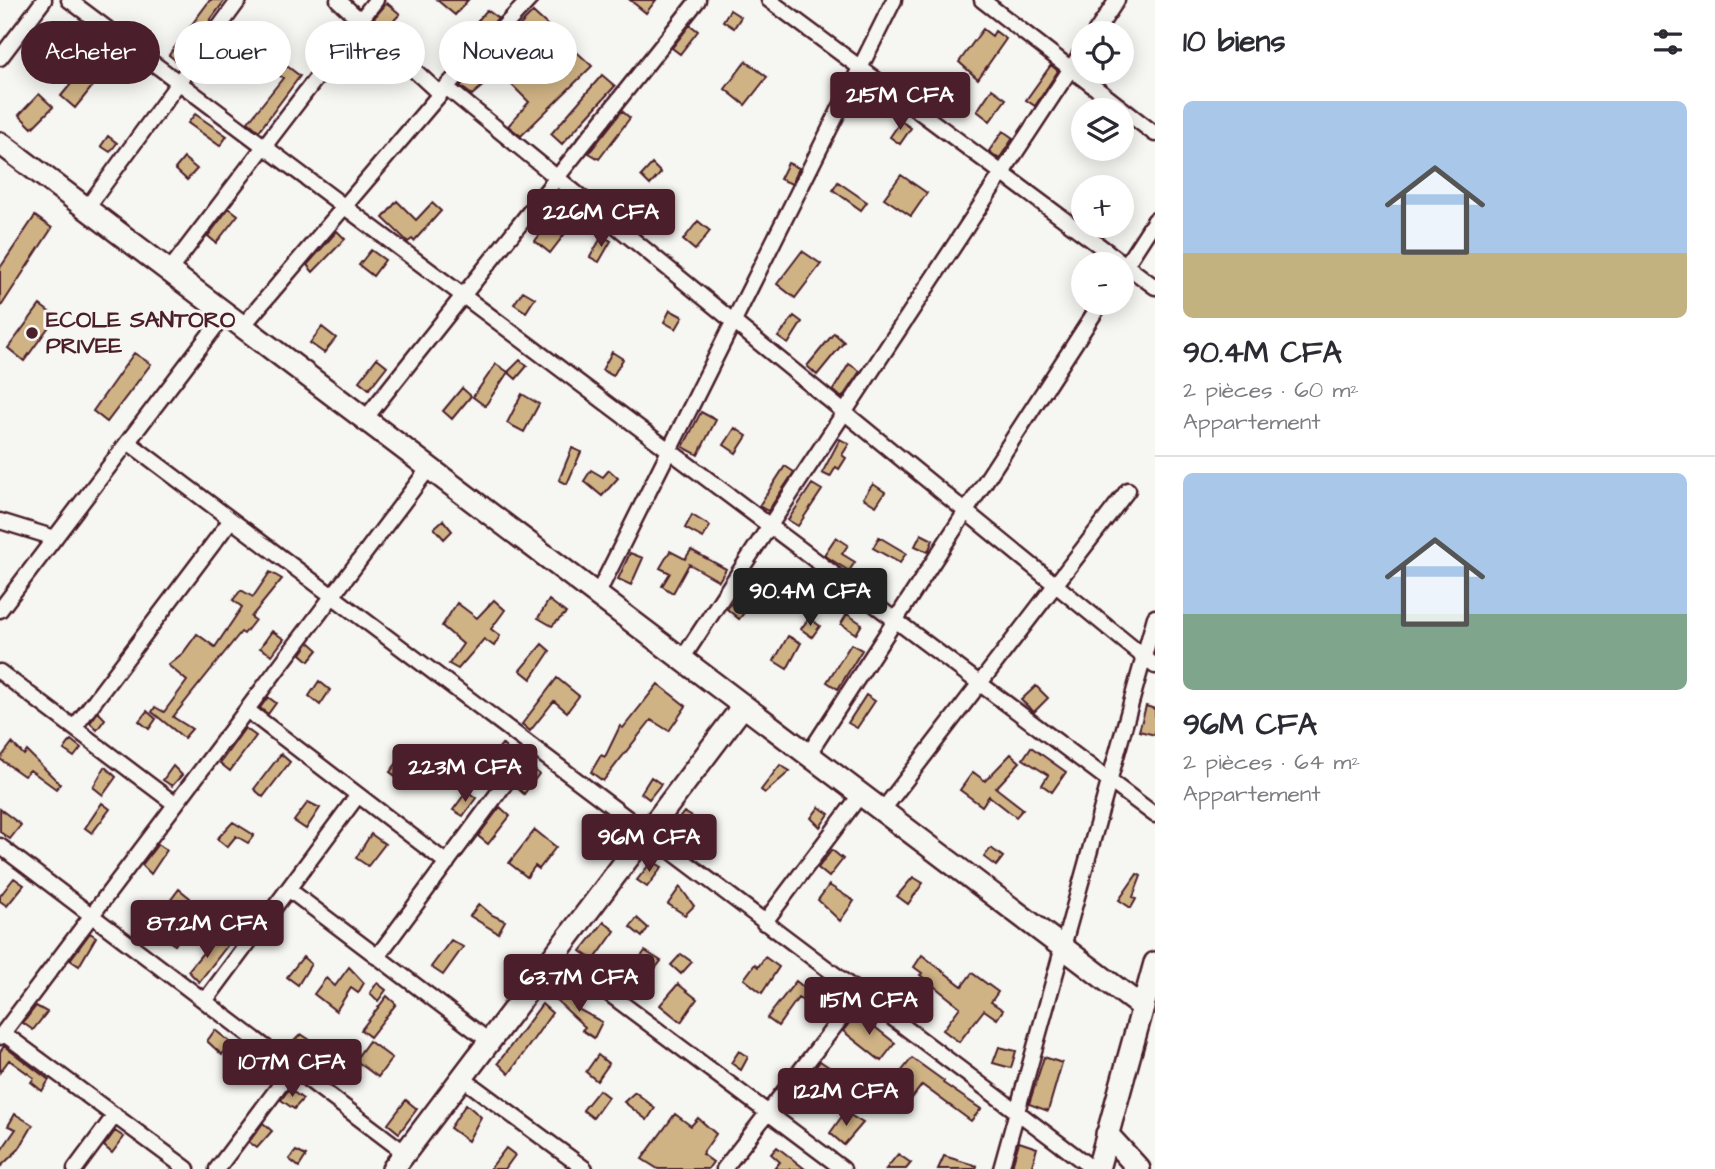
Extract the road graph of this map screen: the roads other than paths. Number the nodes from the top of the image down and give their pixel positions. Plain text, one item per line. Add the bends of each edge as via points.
1 (44, 0) edge
2 (69, 0) edge
3 (239, 0) edge
4 (338, 0) edge
5 (376, 0) edge
6 (529, 0) edge
7 (698, 0) edge
8 (769, 0) edge
9 (894, 0) edge
10 (982, 0) edge
11 (1116, 0) edge
12 (360, 20) junction
13 (224, 21) edge
14 (1102, 21) edge
15 (0, 58) edge
16 (860, 68) junction
17 (1071, 69) joint
18 (174, 78) edge
19 (178, 84) edge
20 (182, 84) edge
21 (1090, 84) edge
22 (443, 91) junction
23 (1155, 134) edge
24 (0, 143) edge
25 (264, 147) junction
26 (1002, 173) junction
27 (556, 178) junction
28 (344, 207) junction
29 (86, 209) junction
30 (1155, 220) edge
31 (1103, 252) edge
32 (1134, 253) edge
33 (169, 271) junction
34 (1134, 274) edge
35 (1155, 287) edge
36 (463, 296) junction
37 (225, 314) junction
38 (1093, 315) edge
39 (733, 322) junction
40 (242, 327) junction
41 (844, 412) junction
42 (365, 419) junction
43 (128, 442) junction
44 (669, 450) junction
45 (429, 468) junction
46 (1128, 490) dead end
47 (966, 512) junction
48 (231, 520) junction
49 (0, 521) edge
50 (769, 526) junction
51 (55, 538) junction
52 (1055, 585) junction
53 (597, 595) junction
54 (332, 596) junction
55 (0, 610) edge
56 (1155, 617) edge
57 (895, 621) junction
58 (681, 659) junction
59 (1149, 661) edge
60 (0, 673) edge
61 (979, 684) junction
62 (743, 706) junction
63 (247, 710) junction
64 (74, 728) junction
65 (532, 747) junction
66 (808, 755) junction
67 (1109, 781) junction
68 (861, 794) junction
69 (358, 795) junction
70 (175, 804) junction
71 (882, 811) junction
72 (1155, 815) edge
73 (646, 834) junction
74 (0, 846) edge
75 (447, 863) junction
76 (288, 889) junction
77 (92, 916) junction
78 (764, 923) junction
79 (1063, 947) junction
80 (556, 954) junction
81 (377, 957) junction
82 (1155, 963) edge
83 (859, 995) junction
84 (205, 1001) junction
85 (1143, 1008) junction
86 (2, 1035) edge
87 (489, 1041) junction
88 (293, 1068) junction
89 (462, 1077) junction
90 (768, 1113) junction
91 (1017, 1114) junction
92 (115, 1115) junction
93 (1107, 1134) junction
94 (399, 1161) edge
95 (578, 1167) edge
96 (75, 1169) edge
97 (187, 1169) edge
98 (217, 1169) edge
99 (724, 1169) edge
100 (843, 1169) edge
101 (1001, 1169) edge
102 (1095, 1169) edge
103 (1139, 1169) edge

1 - 15 street
2 - 18 street
3 - 13 street
4 - 12 street
5 - 12 street
6 - 22 street
7 - 27 street
8 - 16 street
9 - 16 street
10 - 17 street
11 - 14 street
12 - 22 street
12 - 25 street
16 - 26 street
16 - 39 street
17 - 26 street
19 - 29 street
20 - 25 street
21 - 23 street
22 - 27 street
22 - 28 street
24 - 29 street
25 - 28 street
25 - 33 street
26 - 31 street
26 - 41 street
27 - 36 street
27 - 39 street
28 - 36 street
28 - 40 street
29 - 33 street
30 - 32 street
33 - 37 street
34 - 35 street
36 - 42 street
36 - 44 street
37 - 40 street
37 - 43 street
38 - 47 street
39 - 41 street
39 - 44 street
40 - 42 street
41 - 47 street
41 - 50 street
42 - 45 street
43 - 48 street
43 - 51 street
44 - 50 street
44 - 53 street
45 - 53 street
45 - 54 street
46 - 52 street
47 - 52 street
47 - 57 street
48 - 54 street
48 - 64 street
49 - 51 street
50 - 57 street
50 - 58 street
51 - 55 street
52 - 59 street
52 - 61 street
53 - 58 street
54 - 63 street
54 - 65 street
56 - 59 street
57 - 61 street
57 - 66 street
58 - 62 street
59 - 67 street
60 - 64 street
61 - 67 street
61 - 71 street
62 - 66 street
62 - 73 street
63 - 69 street
63 - 70 street
64 - 70 street
65 - 73 street
65 - 75 street
66 - 68 street
67 - 72 street
67 - 79 street
68 - 71 street
68 - 78 street
69 - 75 street
69 - 76 street
70 - 77 street
71 - 79 street
73 - 78 street
73 - 80 street
74 - 77 street
75 - 81 street
76 - 81 street
76 - 84 street
77 - 84 street
77 - 86 street
78 - 83 street
79 - 85 street
79 - 91 street
80 - 87 street
80 - 90 street
81 - 87 street
82 - 85 street
83 - 90 street
83 - 91 street
84 - 88 street
85 - 93 street
86 - 92 street
87 - 89 street
88 - 94 street
88 - 98 street
89 - 94 street
89 - 95 street
90 - 99 street
90 - 100 street
91 - 101 street
91 - 102 street
92 - 96 street
92 - 97 street
93 - 102 street
93 - 103 street

